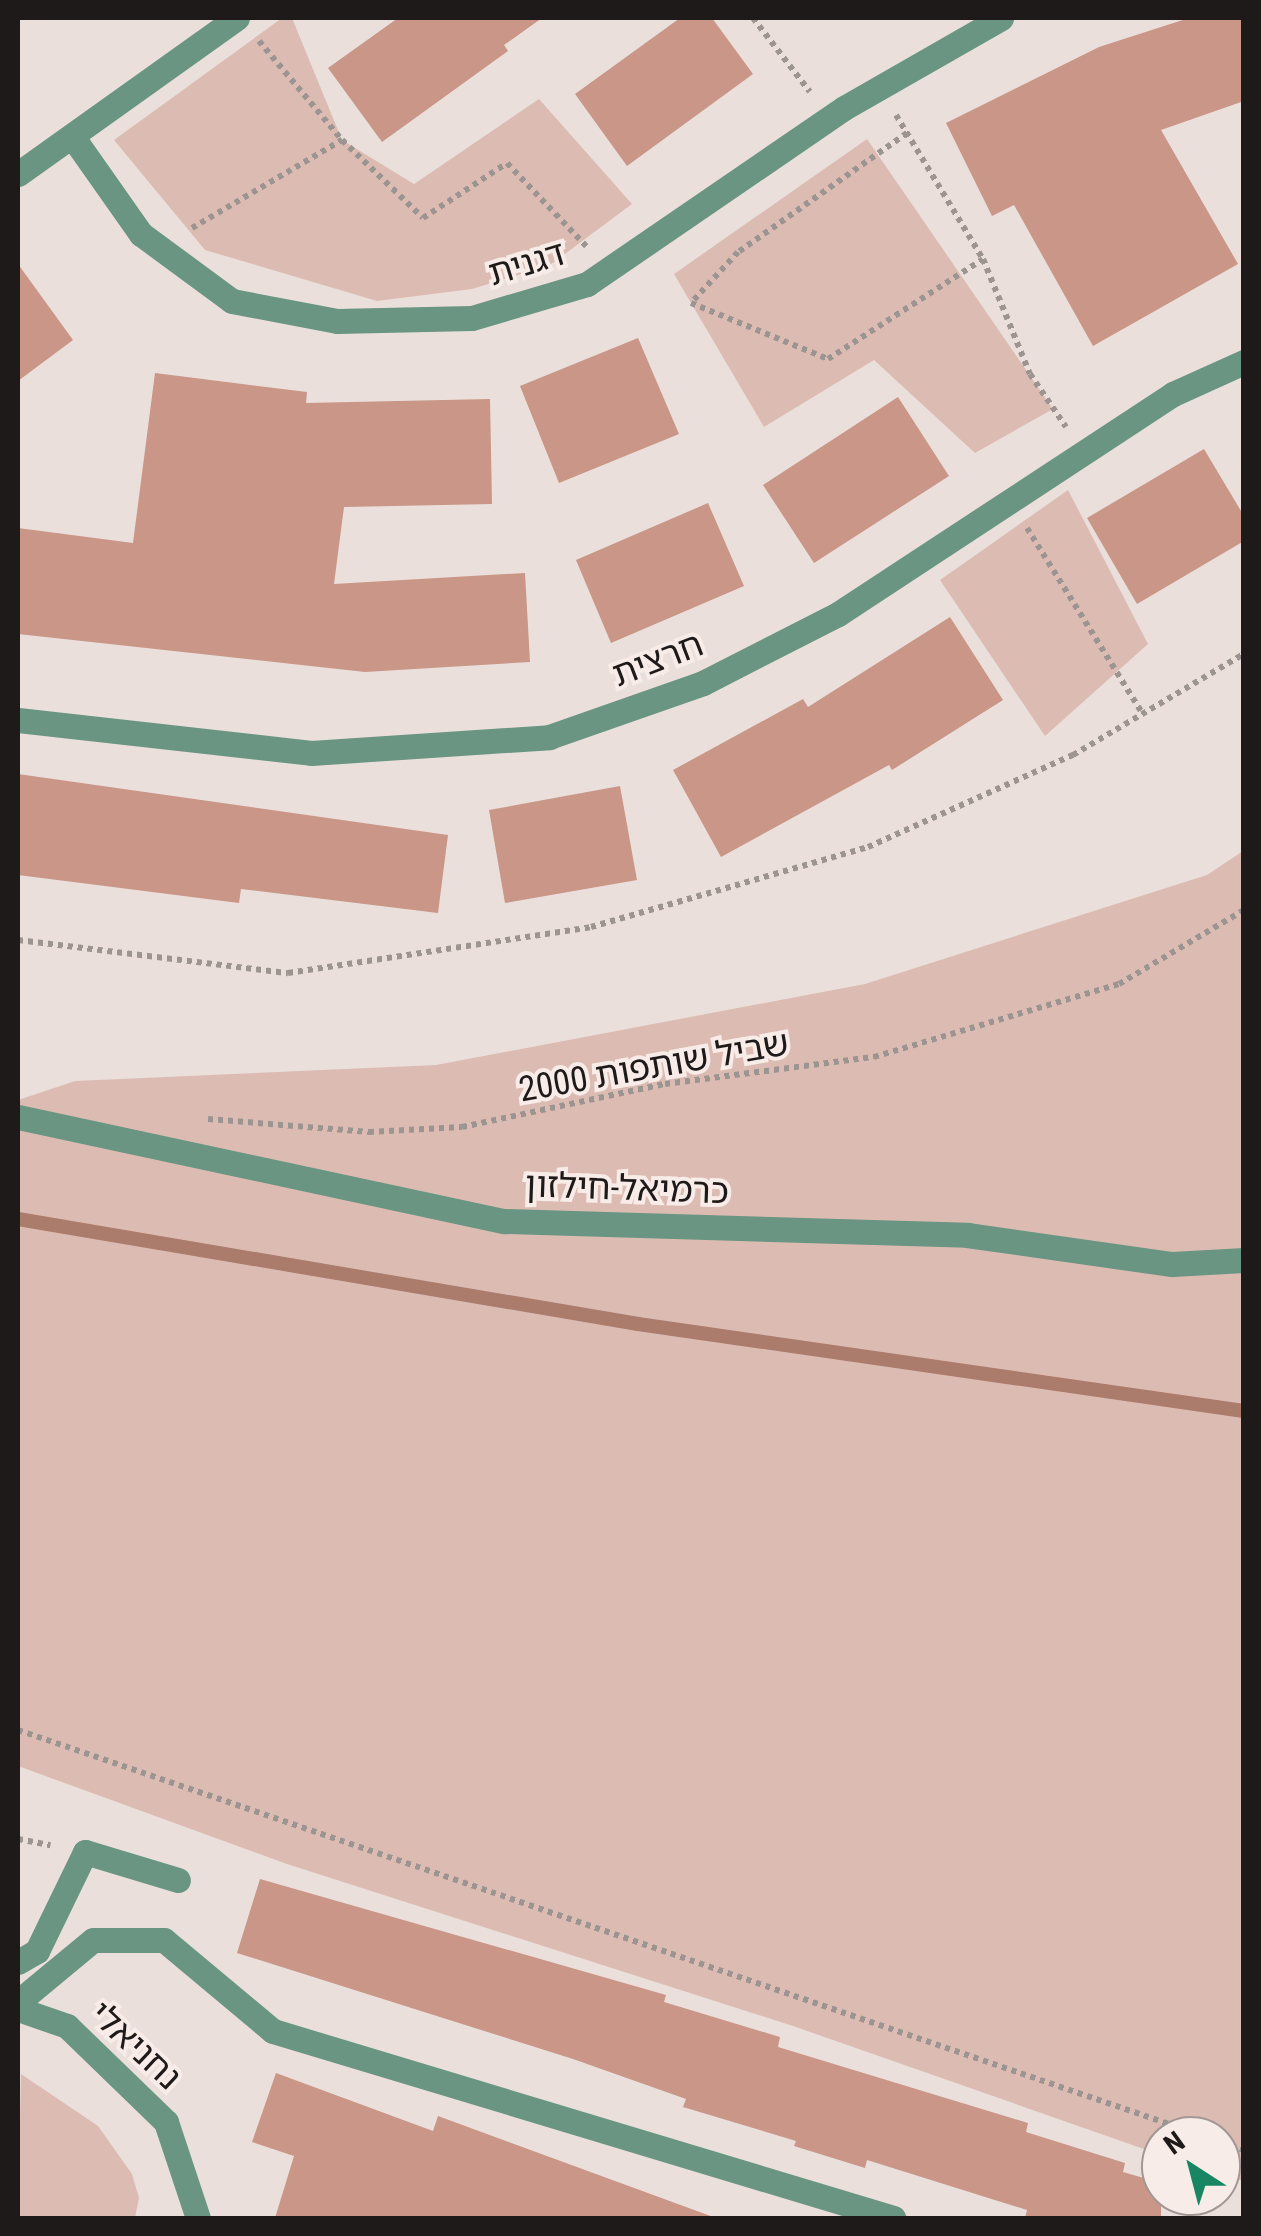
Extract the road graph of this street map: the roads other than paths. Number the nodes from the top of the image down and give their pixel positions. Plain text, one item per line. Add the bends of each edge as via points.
1 (1001, 18) edge
2 (244, 24) edge
3 (72, 136) junction
4 (18, 174) edge
5 (1244, 362) edge
6 (18, 720) edge
7 (18, 1117) edge
8 (1244, 1260) edge
9 (178, 1880) dead end
10 (18, 1962) edge
11 (18, 2005) edge
12 (198, 2218) edge
13 (893, 2218) edge

1 - 3 street, דגנית via 830,118 586,284 472,318 337,321 232,301 140,234
2 - 3 street
3 - 4 street
5 - 6 street, חרצית via 1173,394 804,631 703,683 549,737 311,753
7 - 8 street, כרמיאל-חילזון via 504,1220 967,1235 1172,1264
9 - 10 street via 85,1852 37,1951
11 - 12 street, נחניאלי via 67,2026 166,2122
11 - 13 street via 93,1940 164,1940 273,2031

